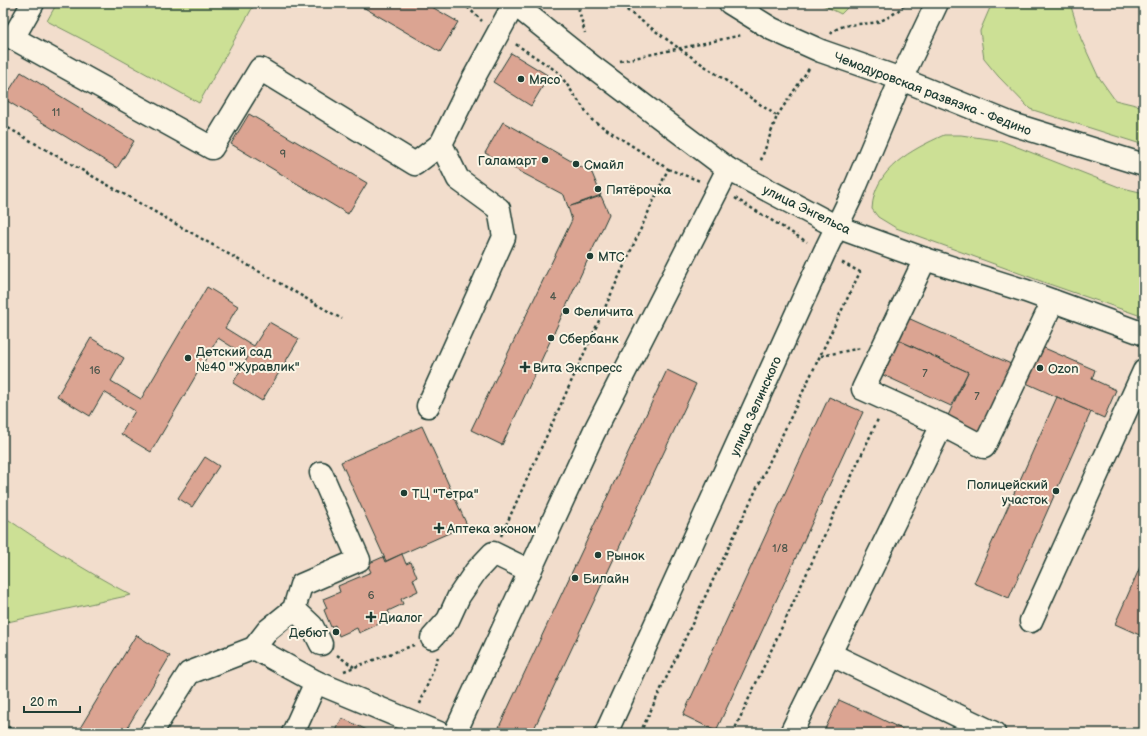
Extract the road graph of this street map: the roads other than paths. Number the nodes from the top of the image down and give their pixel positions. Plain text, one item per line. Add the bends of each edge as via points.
1 (33, 3) edge
2 (513, 3) edge
3 (732, 3) edge
4 (937, 3) edge
5 (901, 79) junction
6 (441, 144) junction
7 (1144, 165) edge
8 (728, 169) junction
9 (837, 226) junction
10 (925, 259) junction
11 (1053, 302) junction
12 (1144, 334) edge
13 (1144, 371) edge
14 (428, 406) dead end
15 (942, 425) junction
16 (321, 473) dead end
17 (530, 571) junction
18 (294, 609) junction
19 (1031, 621) dead end
20 (432, 638) road end
21 (321, 644) dead end
22 (254, 648) junction
23 (830, 654) junction
24 (316, 682) junction
25 (151, 733) edge
26 (293, 733) edge
27 (439, 733) edge
28 (455, 733) edge
29 (606, 733) edge
30 (791, 733) edge
31 (994, 733) edge

1 - 6 street via 13,38 212,148 260,69 415,164
2 - 6 street
2 - 8 street, улица Энгельса
3 - 5 street, Чемодуровская развязка - Федино via 772,29 821,51
4 - 5 street, улица Зелинского
5 - 7 street, Чемодуровская развязка - Федино via 1012,124
5 - 9 street, улица Зелинского
6 - 14 street via 458,179 499,209 504,237
8 - 9 street, улица Энгельса
8 - 17 street via 594,432
9 - 10 street, улица Энгельса
9 - 29 street, улица Зелинского
10 - 11 street, улица Энгельса
10 - 15 street via 863,389
11 - 12 street, улица Энгельса
11 - 15 street via 984,447
13 - 19 street
15 - 23 street
16 - 18 street via 359,560 301,585
17 - 20 street via 493,553 476,571 459,596 448,620
17 - 28 street
18 - 21 street via 312,626
18 - 22 street via 268,630
22 - 24 street
22 - 25 street via 189,673
23 - 30 street
23 - 31 street
24 - 26 street
24 - 27 street

